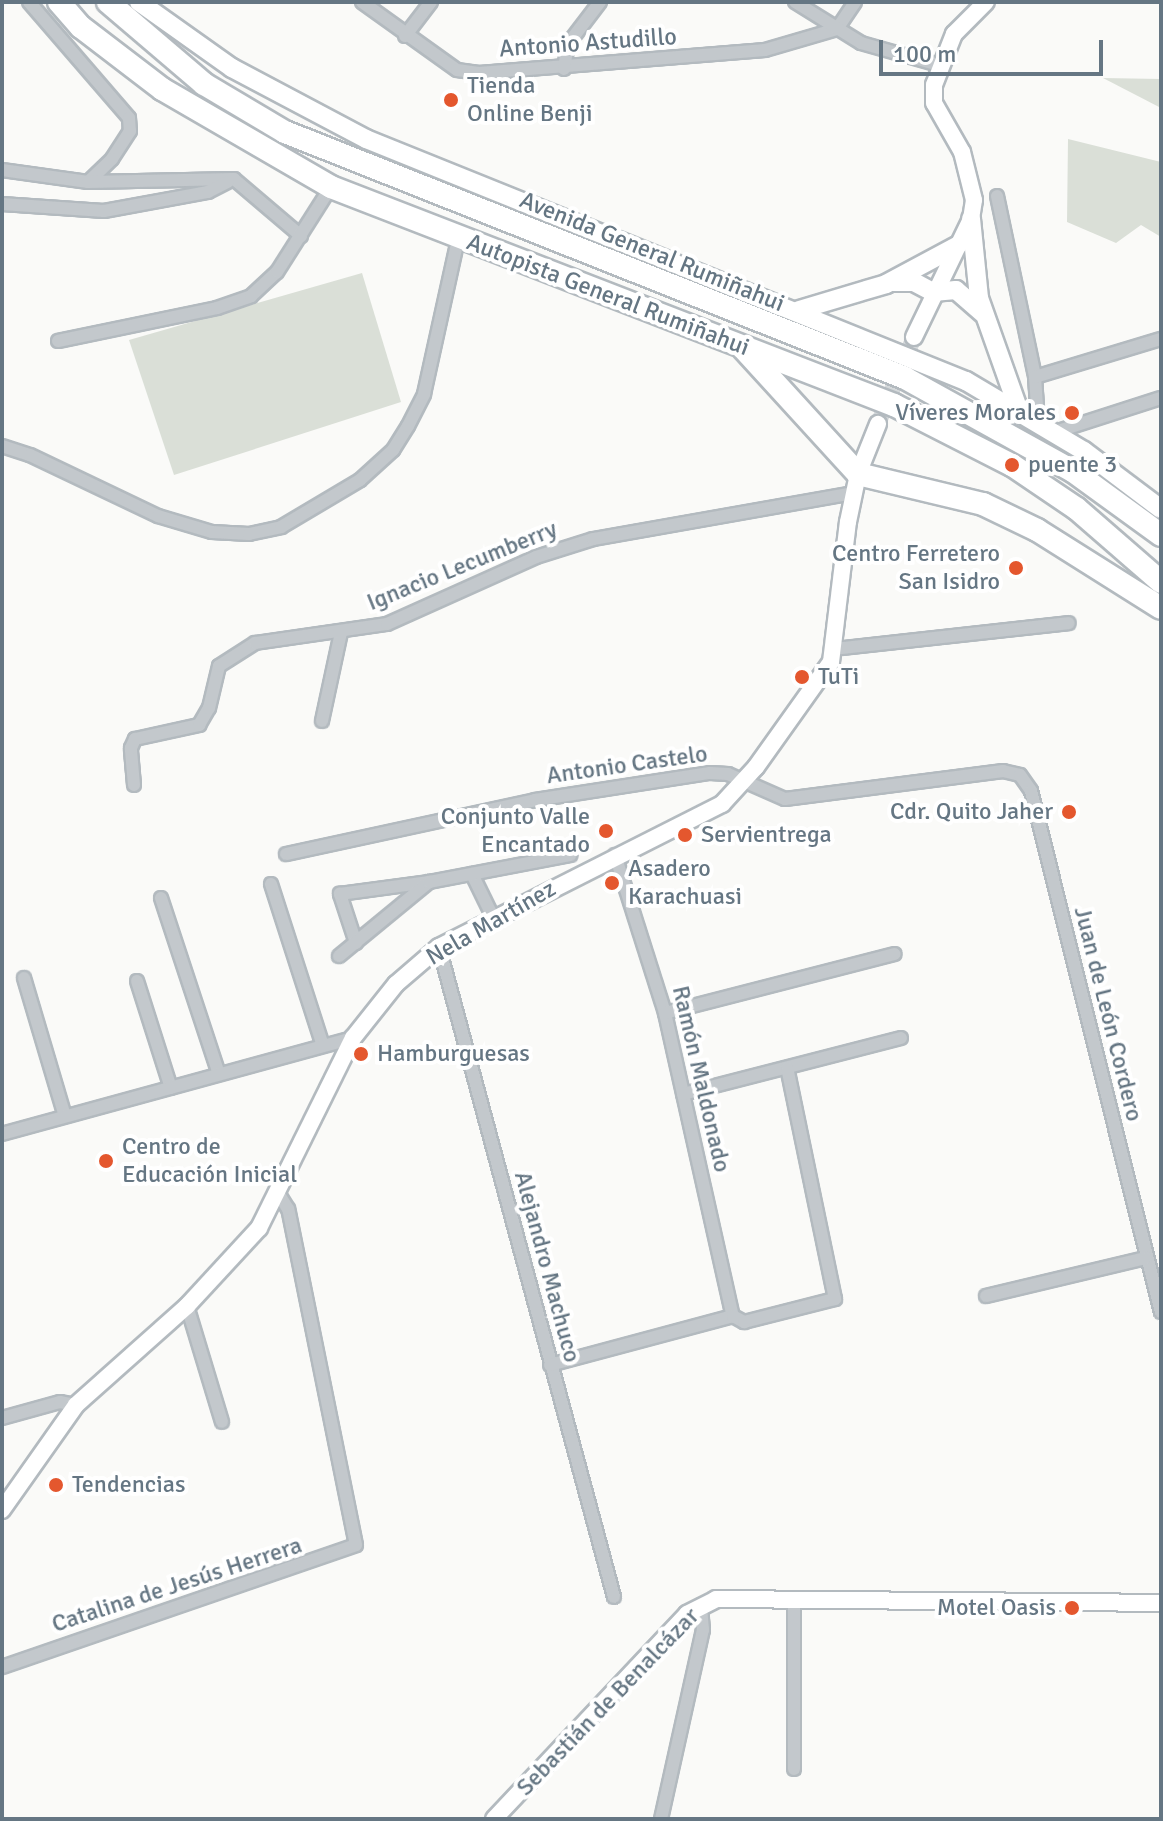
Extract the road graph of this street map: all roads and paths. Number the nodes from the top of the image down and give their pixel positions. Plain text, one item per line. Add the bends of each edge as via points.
1 (29, 2) edge
2 (59, 2) edge
3 (108, 2) edge
4 (139, 2) edge
5 (362, 2) edge
6 (431, 2) edge
7 (600, 2) edge
8 (795, 2) edge
9 (855, 2) edge
10 (986, 2) edge
11 (837, 29) junction
12 (405, 36) junction
13 (939, 65) junction
14 (564, 69) junction
15 (2, 170) edge
16 (234, 179) junction
17 (88, 182) junction
18 (331, 187) junction
19 (997, 196) dead end
20 (2, 204) edge
21 (971, 219) junction
22 (301, 236) junction
23 (458, 239) junction
24 (957, 246) junction
25 (886, 284) junction
26 (933, 292) junction
27 (799, 310) junction
28 (987, 323) junction
29 (914, 337) tunnel mouth
30 (1161, 339) edge
31 (58, 341) dead end
32 (740, 345) junction
33 (1035, 377) junction
34 (1161, 398) edge
35 (1018, 408) junction
36 (878, 424) tunnel mouth
37 (1046, 426) junction
38 (2, 446) edge
39 (856, 484) junction
40 (1161, 509) edge
41 (1161, 535) edge
42 (1161, 582) edge
43 (1161, 608) edge
44 (1069, 623) dead end
45 (341, 632) junction
46 (834, 649) junction
47 (322, 721) dead end
48 (1020, 775) joint
49 (744, 781) junction
50 (134, 785) dead end
51 (286, 854) dead end
52 (570, 855) dead end
53 (615, 855) junction
54 (472, 874) junction
55 (429, 882) junction
56 (271, 884) dead end
57 (161, 898) dead end
58 (493, 917) junction
59 (356, 943) junction
60 (439, 947) junction
61 (895, 954) dead end
62 (339, 956) dead end
63 (24, 978) dead end
64 (137, 981) dead end
65 (665, 1013) junction
66 (353, 1038) junction
67 (901, 1038) dead end
68 (323, 1046) junction
69 (787, 1068) junction
70 (219, 1074) junction
71 (171, 1088) junction
72 (683, 1094) junction
73 (65, 1116) junction
74 (2, 1134) edge
75 (280, 1196) junction
76 (1146, 1258) junction
77 (986, 1296) dead end
78 (187, 1306) junction
79 (1161, 1312) edge
80 (733, 1316) junction
81 (550, 1365) junction
82 (76, 1405) junction
83 (2, 1418) edge
84 (222, 1422) dead end
85 (2, 1510) edge
86 (614, 1597) dead end
87 (794, 1602) junction
88 (1161, 1603) edge
89 (701, 1605) junction
90 (2, 1667) edge
91 (794, 1769) dead end
92 (494, 1819) edge
93 (661, 1819) edge

1 - 17 street via 129,118 130,131
2 - 18 highway, Autopista General Rumiñahui via 81,27 162,89
3 - 41 highway, Autopista General Rumiñahui via 204,84 285,132 905,378 1073,471
4 - 27 main road, Avenida General Rumiñahui via 232,68 366,139
5 - 12 street, Antonio Astudillo
6 - 12 street
7 - 14 street via 568,44
8 - 11 street
9 - 11 street
10 - 13 main road via 954,34
11 - 13 street via 861,43
11 - 14 street, Antonio Astudillo via 765,50
12 - 14 street, Antonio Astudillo via 468,72
13 - 21 main road via 934,103 967,164 974,188
15 - 17 street
16 - 17 street
16 - 20 street via 208,192 104,211
16 - 22 street
18 - 22 street
18 - 23 highway, Autopista General Rumiñahui
19 - 33 street
21 - 24 main road
21 - 28 main road via 974,272
22 - 31 street via 277,272 251,296
23 - 32 highway, Autopista General Rumiñahui
23 - 38 street via 424,394 408,426 393,450 360,480 281,527 249,534 212,532 158,516
24 - 25 main road
24 - 26 main road
25 - 26 main road via 914,282
25 - 27 main road
26 - 28 main road via 962,293 980,308
26 - 29 main road
27 - 35 main road, Avenida General Rumiñahui
28 - 35 main road
30 - 33 street
32 - 39 highway
32 - 42 highway, Autopista General Rumiñahui via 894,405 1012,465 1089,518
33 - 37 street
34 - 37 street
35 - 37 main road, Avenida General Rumiñahui
36 - 39 main road, Nela Martínez
37 - 40 main road, Avenida General Rumiñahui
39 - 43 highway via 983,504 1037,530
39 - 45 street, Ignacio Lecumberry via 593,539 536,557 387,624
39 - 46 main road, Nela Martínez
44 - 46 street
45 - 47 street
45 - 50 street, Ignacio Lecumberry via 276,637 232,654 219,666 209,708 199,725 135,739
46 - 49 main road, Nela Martínez via 813,692
48 - 49 street, Antonio Castelo via 1003,771 785,799
48 - 76 street, Juan de León Cordero via 1031,791
49 - 51 street, Antonio Castelo via 710,773 535,800
49 - 53 main road, Nela Martínez via 700,816
52 - 54 street
53 - 58 main road, Nela Martínez
53 - 65 street, Ramón Maldonado
54 - 55 street
54 - 58 street
55 - 59 street
55 - 59 street via 340,894
56 - 68 street
57 - 70 street
58 - 60 main road, Nela Martínez
59 - 62 street
60 - 66 main road, Nela Martínez via 396,984
60 - 81 street, Alejandro Machuco
61 - 65 street
63 - 73 street
64 - 71 street
65 - 72 street, Ramón Maldonado
66 - 68 street
66 - 75 main road, Nela Martínez
67 - 69 street
68 - 70 street
69 - 72 street
69 - 80 street via 837,1293 830,1303 744,1322
70 - 71 street
71 - 73 street
72 - 80 street, Ramón Maldonado
73 - 74 street
75 - 78 main road, Nela Martínez via 243,1248
75 - 90 street, Catalina de Jesús Herrera via 288,1209 357,1537 350,1551
76 - 77 street
76 - 79 street, Juan de León Cordero
78 - 82 main road, Nela Martínez
78 - 84 street
80 - 81 street
81 - 86 street, Alejandro Machuco
82 - 83 street via 60,1402
82 - 85 main road, Nela Martínez
87 - 88 main road, Sebastián de Benalcázar
87 - 89 main road, Sebastián de Benalcázar via 716,1599
87 - 91 street
89 - 92 main road, Sebastián de Benalcázar
89 - 93 street via 703,1630

